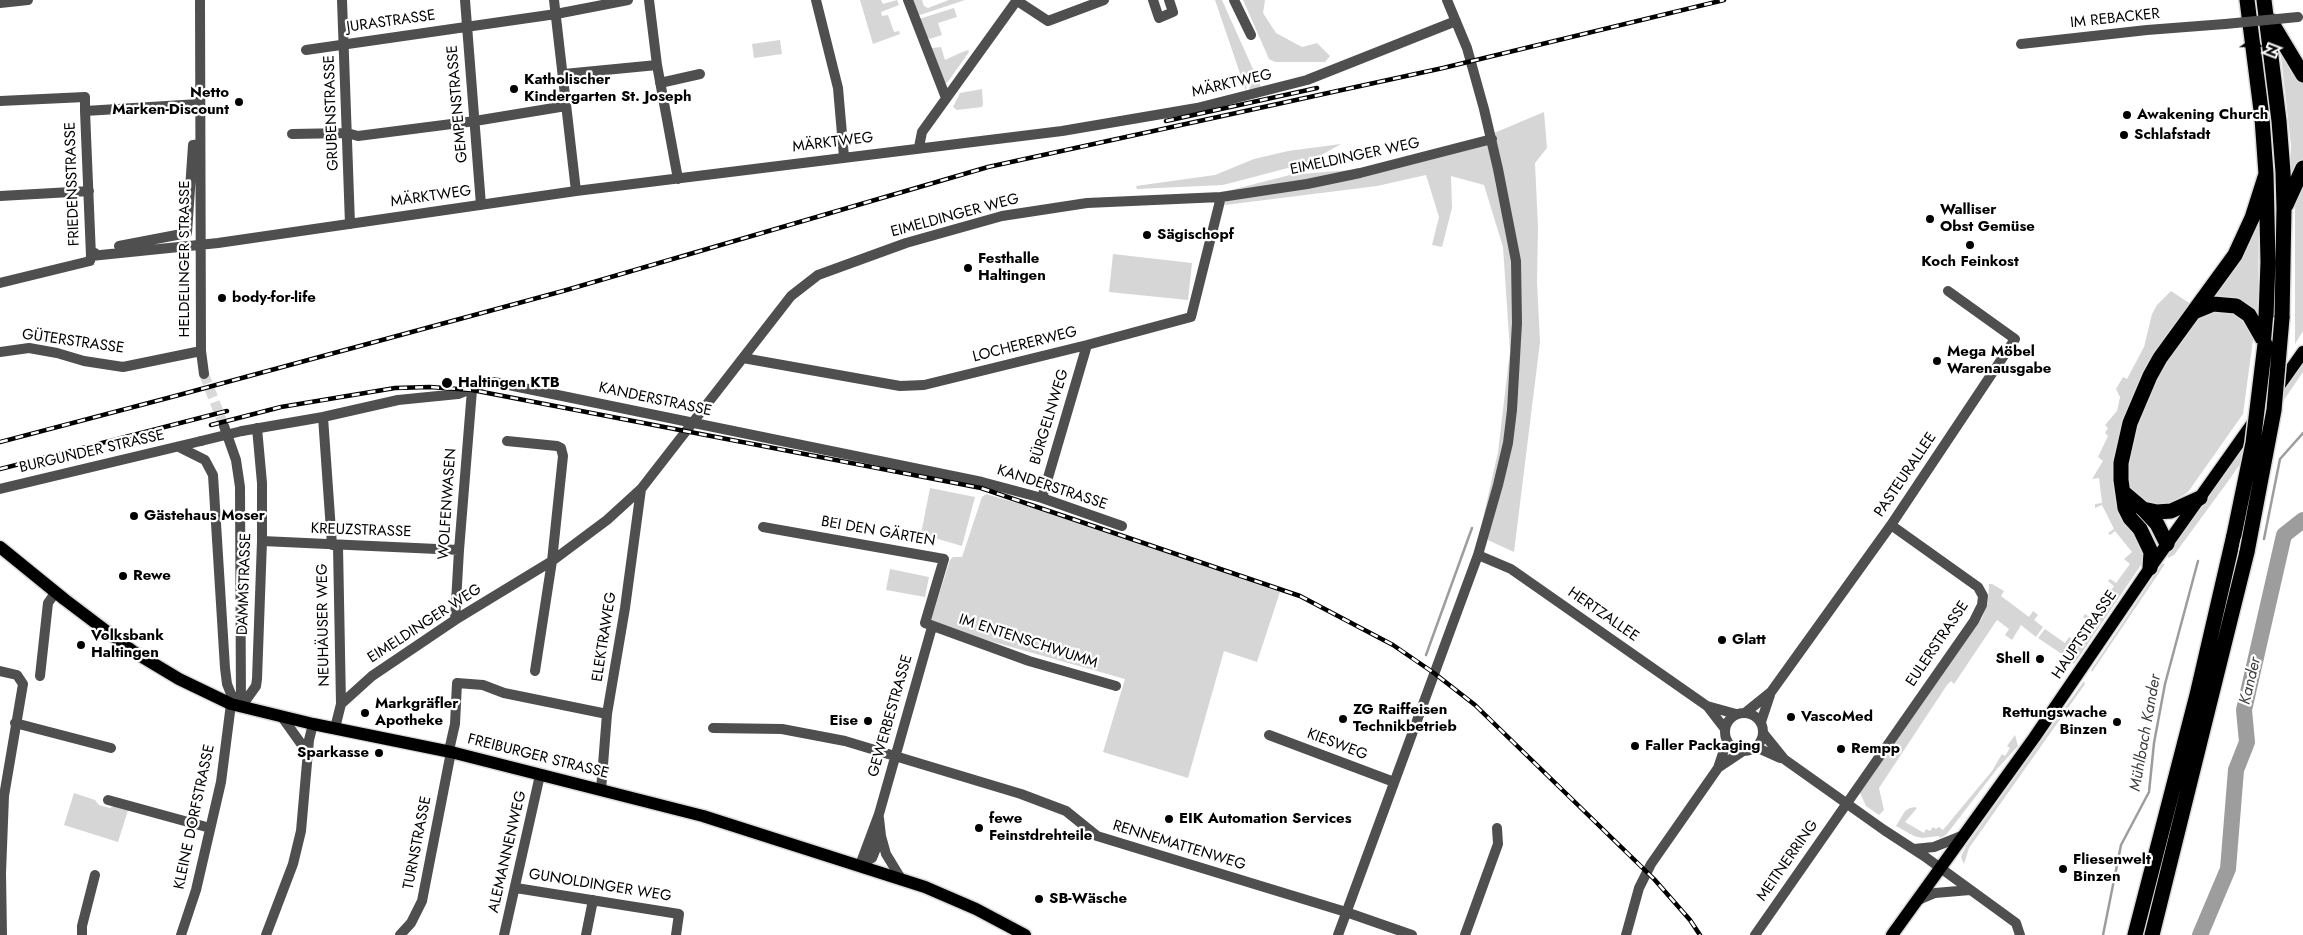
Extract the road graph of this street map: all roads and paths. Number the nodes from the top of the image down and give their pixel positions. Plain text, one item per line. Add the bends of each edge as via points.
1 (28, 0) edge
2 (200, 0) edge
3 (342, 0) edge
4 (465, 0) edge
5 (554, 0) edge
6 (628, 0) edge
7 (649, 0) edge
8 (816, 0) edge
9 (908, 0) edge
10 (1017, 0) edge
11 (1104, 0) edge
12 (1153, 0) edge
13 (1169, 0) edge
14 (1234, 0) edge
15 (1447, 0) edge
16 (2247, 0) edge
17 (0, 3) edge
18 (2265, 6) edge
19 (556, 14) junction
20 (2301, 17) edge
21 (1456, 21) junction
22 (466, 26) junction
23 (1251, 35) dead end
24 (345, 44) junction
25 (2020, 44) dead end
26 (306, 50) dead end
27 (656, 64) junction
28 (564, 74) junction
29 (700, 74) dead end
30 (2303, 75) edge
31 (660, 83) junction
32 (946, 98) junction
33 (0, 101) edge
34 (200, 104) junction
35 (566, 106) junction
36 (85, 111) junction
37 (475, 121) junction
38 (347, 133) junction
39 (292, 134) dead end
40 (1492, 139) junction
41 (200, 144) junction
42 (919, 147) junction
43 (844, 157) junction
44 (2303, 168) edge
45 (2266, 174) junction
46 (678, 178) junction
47 (88, 191) junction
48 (576, 192) junction
49 (0, 196) edge
50 (1221, 197) junction
51 (482, 205) junction
52 (2284, 208) junction
53 (350, 224) junction
54 (201, 245) junction
55 (91, 256) junction
56 (0, 283) edge
57 (1948, 291) dead end
58 (2195, 311) junction
59 (2265, 344) junction
60 (1087, 345) junction
61 (201, 351) junction
62 (0, 352) edge
63 (2303, 352) edge
64 (743, 358) junction
65 (204, 374) tunnel mouth
66 (472, 390) junction
67 (323, 417) junction
68 (693, 424) junction
69 (224, 426) tunnel mouth
70 (256, 428) junction
71 (508, 441) dead end
72 (181, 448) junction
73 (0, 489) edge
74 (641, 489) junction
75 (2123, 492) junction
76 (1042, 498) junction
77 (2200, 498) junction
78 (2143, 508) junction
79 (1890, 525) junction
80 (1122, 526) dead end
81 (763, 527) dead end
82 (2140, 529) junction
83 (262, 541) junction
84 (2167, 544) junction
85 (0, 546) edge
86 (335, 546) junction
87 (459, 550) junction
88 (1478, 555) junction
89 (552, 561) junction
90 (2150, 568) junction
91 (56, 592) junction
92 (456, 620) junction
93 (932, 627) junction
94 (0, 671) edge
95 (535, 671) dead end
96 (40, 676) dead end
97 (1116, 686) dead end
98 (1771, 692) junction
99 (341, 704) junction
100 (236, 705) junction
101 (1707, 706) junction
102 (607, 714) junction
103 (1741, 714) junction
104 (282, 717) junction
105 (1761, 722) junction
106 (16, 723) junction
107 (313, 724) junction
108 (335, 728) junction
109 (712, 728) dead end
110 (1725, 729) junction
111 (1763, 733) junction
112 (1269, 735) dead end
113 (1727, 741) junction
114 (111, 748) dead end
115 (1748, 750) junction
116 (307, 752) junction
117 (451, 752) junction
118 (896, 757) junction
119 (1784, 759) junction
120 (1718, 768) junction
121 (540, 775) junction
122 (1394, 782) junction
123 (601, 790) junction
124 (108, 800) dead end
125 (1846, 804) junction
126 (879, 814) junction
127 (210, 828) junction
128 (1497, 828) dead end
129 (1964, 835) junction
130 (881, 836) junction
131 (1914, 849) junction
132 (860, 865) junction
133 (1940, 868) junction
134 (95, 874) dead end
135 (900, 877) junction
136 (516, 888) junction
137 (1970, 890) junction
138 (593, 900) junction
139 (1916, 901) junction
140 (1346, 912) junction
141 (2, 935) edge
142 (82, 935) edge
143 (181, 935) edge
144 (266, 935) edge
145 (400, 935) edge
146 (504, 935) edge
147 (586, 935) edge
148 (676, 935) edge
149 (1025, 935) edge
150 (1338, 935) edge
151 (1412, 935) edge
152 (1465, 935) edge
153 (1626, 935) edge
154 (1755, 935) edge
155 (1892, 935) edge
156 (2020, 935) edge
157 (2135, 935) edge
158 (2152, 935) edge

1 - 17 street
2 - 34 street, HELDELINGER STRASSE
3 - 24 street, GRUBENSTRASSE
4 - 22 street, GEMPENSTRASSE
5 - 19 street
6 - 19 street, JURASTRASSE
7 - 27 street
8 - 43 street via 838,88
9 - 32 street
10 - 11 street via 1048,21
10 - 32 street
12 - 13 street via 1159,18 1173,12
14 - 23 street
15 - 21 street
16 - 45 highway
18 - 30 highway
18 - 52 highway via 2279,121
19 - 22 street, JURASTRASSE
19 - 28 street
20 - 25 street, IM REBACKER, bridge
21 - 40 street via 1467,48
21 - 42 street, MÄRKTWEG via 1307,80 1198,108 1062,131
22 - 24 street, JURASTRASSE
22 - 37 street, GEMPENSTRASSE
24 - 26 street, JURASTRASSE
24 - 38 street, GRUBENSTRASSE
27 - 28 street
27 - 31 street
28 - 35 street
29 - 31 street
31 - 46 street
32 - 42 street via 922,132
33 - 36 street via 85,97
34 - 36 street
34 - 41 street, HELDELINGER STRASSE
35 - 37 street
35 - 48 street
36 - 47 street, FRIEDENSSTRASSE
37 - 38 street via 358,136
37 - 51 street, GEMPENSTRASSE
38 - 39 street
38 - 53 street, GRUBENSTRASSE
40 - 50 street, EIMELDINGER WEG via 1360,173
40 - 88 street via 1516,261 1516,350 1508,443
41 - 54 street, HELDELINGER STRASSE
41 - 55 street, HELDELINGER STRASSE via 193,145 187,233 102,249
42 - 43 street, MÄRKTWEG
43 - 46 street, MÄRKTWEG
44 - 52 highway
45 - 58 highway via 2238,249
45 - 59 highway via 2268,262
46 - 48 street, MÄRKTWEG
47 - 49 street
47 - 55 street, FRIEDENSSTRASSE
48 - 51 street, MÄRKTWEG
50 - 60 street, LOCHERERWEG via 1191,317
50 - 64 street, EIMELDINGER WEG via 1087,202 1002,216 906,243 818,275 791,296
51 - 53 street, MÄRKTWEG
52 - 158 highway, bridge via 2282,318 2274,410 2247,552
53 - 54 street, MÄRKTWEG
54 - 55 street, MÄRKTWEG
54 - 61 street, HELDELINGER STRASSE
55 - 56 street via 90,261
57 - 79 street, PASTEURALLEE via 2014,339
58 - 59 highway via 2213,304 2236,306 2249,315
58 - 75 highway via 2160,358 2137,403 2121,463
59 - 157 highway, bridge via 2253,443 2234,535 2197,695
60 - 64 street, LOCHERERWEG via 924,385 900,386
60 - 76 street, BÜRGELNWEG
61 - 62 street, GÜTERSTRASSE via 122,367 30,348
61 - 65 street, HELDELINGER STRASSE
63 - 77 main road, HAUPTSTRASSE
64 - 68 street, EIMELDINGER WEG
66 - 67 street, KANDERSTRASSE via 398,400
66 - 68 street, KANDERSTRASSE via 494,382
66 - 87 street, WOLFENWASEN
67 - 70 street, KANDERSTRASSE
67 - 86 street, NEUHÄUSER WEG
68 - 74 street, EIMELDINGER WEG
68 - 76 street, KANDERSTRASSE via 982,482
69 - 100 street via 236,460 240,487
70 - 72 street, KANDERSTRASSE, bridge
70 - 83 street, DAMMSTRASSE via 262,483
71 - 89 street via 551,444 562,451
72 - 73 street, BURGUNDER STRASSE
72 - 100 street, BURGUNDER STRASSE via 205,460 213,475 225,668 227,684
74 - 89 street, EIMELDINGER WEG via 607,520
74 - 102 street, ELEKTRAWEG
75 - 78 highway
75 - 82 highway via 2130,518
76 - 80 street, KANDERSTRASSE
77 - 78 highway via 2170,511
77 - 84 main road, HAUPTSTRASSE
78 - 84 highway via 2162,530
79 - 98 street, PASTEURALLEE
79 - 125 street, EULERSTRASSE via 1971,581 1983,594 1982,605
81 - 93 street, BEI DEN GÄRTEN via 944,559 925,623
82 - 84 highway
82 - 90 highway via 2151,552
83 - 86 street, KREUZSTRASSE
83 - 100 street, DAMMSTRASSE via 256,686
84 - 90 main road, HAUPTSTRASSE
85 - 91 main road, FREIBURGER STRASSE
86 - 87 street, KREUZSTRASSE
86 - 99 street, NEUHÄUSER WEG
87 - 92 street, WOLFENWASEN
88 - 101 street, HERTZALLEE via 1512,569
88 - 122 street
89 - 92 street, EIMELDINGER WEG
89 - 95 street
90 - 129 main road, HAUPTSTRASSE
91 - 96 street via 48,603
91 - 100 main road, FREIBURGER STRASSE via 148,660 208,694
92 - 99 street, EIMELDINGER WEG via 372,676
93 - 97 street, IM ENTENSCHWUMM via 1029,661
93 - 118 street, GEWERBESTRASSE
94 - 106 street via 17,675 23,684
98 - 103 street, PASTEURALLEE
98 - 105 street, PASTEURALLEE
99 - 108 street
100 - 104 main road, FREIBURGER STRASSE
100 - 127 street, KLEINE DORFSTRASSE
101 - 103 street, HERTZALLEE
101 - 110 street, HERTZALLEE
102 - 117 street via 504,693 483,685 457,683
102 - 123 street, ELEKTRAWEG
103 - 105 street, HERTZALLEE via 1754,715
103 - 110 street via 1730,719
104 - 107 main road, FREIBURGER STRASSE
104 - 116 street
105 - 111 street
106 - 114 street
106 - 141 street via 4,796
107 - 108 main road, FREIBURGER STRASSE
107 - 116 street
108 - 117 main road, FREIBURGER STRASSE
109 - 118 street, RENNEMATTENWEG via 782,729 845,741
110 - 113 street, HERTZALLEE
111 - 115 street via 1759,744
111 - 119 street
112 - 122 street, KIESWEG
113 - 115 street via 1733,747
113 - 120 street
115 - 119 street via 1760,749
115 - 120 street
116 - 144 street via 301,831 293,864
117 - 121 main road, FREIBURGER STRASSE
117 - 145 street, TURNSTRASSE via 422,901 411,923
118 - 126 street, GEWERBESTRASSE
118 - 140 street, RENNEMATTENWEG via 1012,791 1066,811 1097,836
119 - 125 street
120 - 153 street via 1651,864 1639,888
121 - 123 main road, FREIBURGER STRASSE
121 - 136 street, ALEMANNENWEG
122 - 140 street
123 - 132 main road, FREIBURGER STRASSE via 703,816
124 - 127 street
125 - 131 street
125 - 154 street, MEITNERRING
126 - 130 street, GEWERBESTRASSE
126 - 132 street, GEWERBESTRASSE
127 - 143 street, KLEINE DORFSTRASSE via 196,890
128 - 152 street via 1498,844
129 - 131 street via 1934,847
129 - 133 main road, HAUPTSTRASSE
130 - 132 street, GEWERBESTRASSE via 872,858
130 - 135 street, GEWERBESTRASSE via 886,854
131 - 133 street
132 - 135 main road, FREIBURGER STRASSE
133 - 137 street
133 - 139 main road, HAUPTSTRASSE
134 - 142 street
135 - 149 main road, FREIBURGER STRASSE via 955,899
136 - 138 street, GUNOLDINGER WEG
136 - 146 street, ALEMANNENWEG
137 - 139 street via 1935,893
137 - 156 street via 2016,923
138 - 147 street
138 - 148 street, GUNOLDINGER WEG via 679,914
139 - 155 main road, HAUPTSTRASSE
140 - 150 street
140 - 151 street, RENNEMATTENWEG

